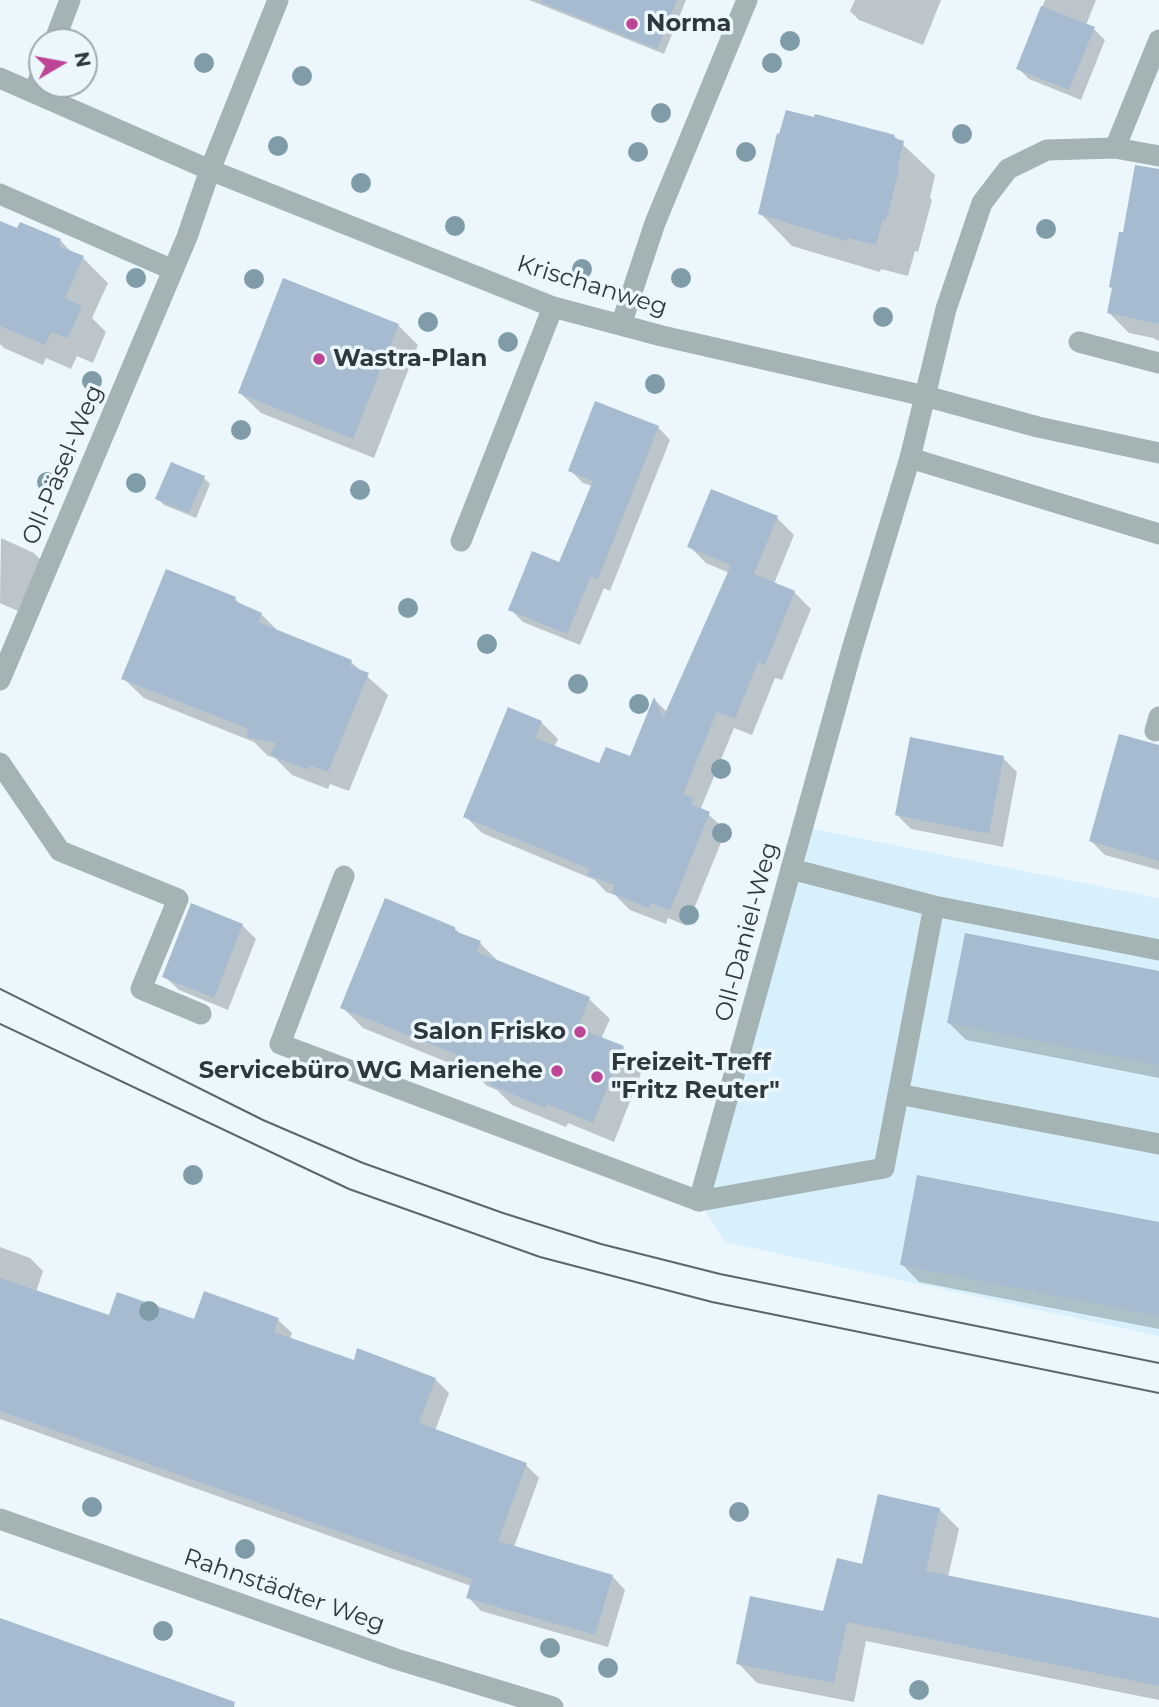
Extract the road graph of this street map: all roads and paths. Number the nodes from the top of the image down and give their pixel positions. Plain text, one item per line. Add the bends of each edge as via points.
1 (70, 0) edge
2 (278, 0) edge
3 (747, 0) edge
4 (59, 28) edge
5 (1159, 40) edge
6 (0, 78) edge
7 (28, 90) edge
8 (48, 98) edge
9 (1115, 148) junction
10 (1159, 156) edge
11 (210, 170) junction
12 (0, 194) edge
13 (173, 270) junction
14 (553, 307) junction
15 (621, 325) junction
16 (1079, 342) dead end
17 (1159, 363) edge
18 (925, 396) junction
19 (1159, 453) edge
20 (910, 458) junction
21 (1159, 534) edge
22 (461, 541) dead end
23 (0, 680) edge
24 (0, 763) edge
25 (791, 869) junction
26 (344, 876) dead end
27 (934, 906) junction
28 (1159, 950) edge
29 (201, 1014) dead end
30 (898, 1094) junction
31 (1159, 1144) edge
32 (699, 1201) junction
33 (0, 1519) edge
34 (553, 1707) edge

1 - 4 street
2 - 11 street, Oll-Päsel-Weg
3 - 15 street via 655,223
5 - 9 street
6 - 7 street, Krischanweg
8 - 11 street, Krischanweg
9 - 10 street, Oll-Daniel-Weg
9 - 18 street, Oll-Daniel-Weg via 1047,150 1008,169 999,180 982,203 973,228 946,309
11 - 13 street, Oll-Päsel-Weg
11 - 14 street, Krischanweg
12 - 13 street
13 - 23 street, Oll-Päsel-Weg
14 - 15 street, Krischanweg
14 - 22 street
15 - 18 street, Krischanweg
16 - 17 street
18 - 19 street, Krischanweg
18 - 20 street, Oll-Daniel-Weg
20 - 21 street
20 - 25 street, Oll-Daniel-Weg
24 - 29 street via 61,851 178,899 141,989
25 - 27 street
25 - 32 street, Oll-Daniel-Weg
26 - 32 street via 280,1044
27 - 28 street
27 - 30 street
30 - 31 street
30 - 32 street via 884,1168
33 - 34 street, Rahnstädter Weg via 396,1658

